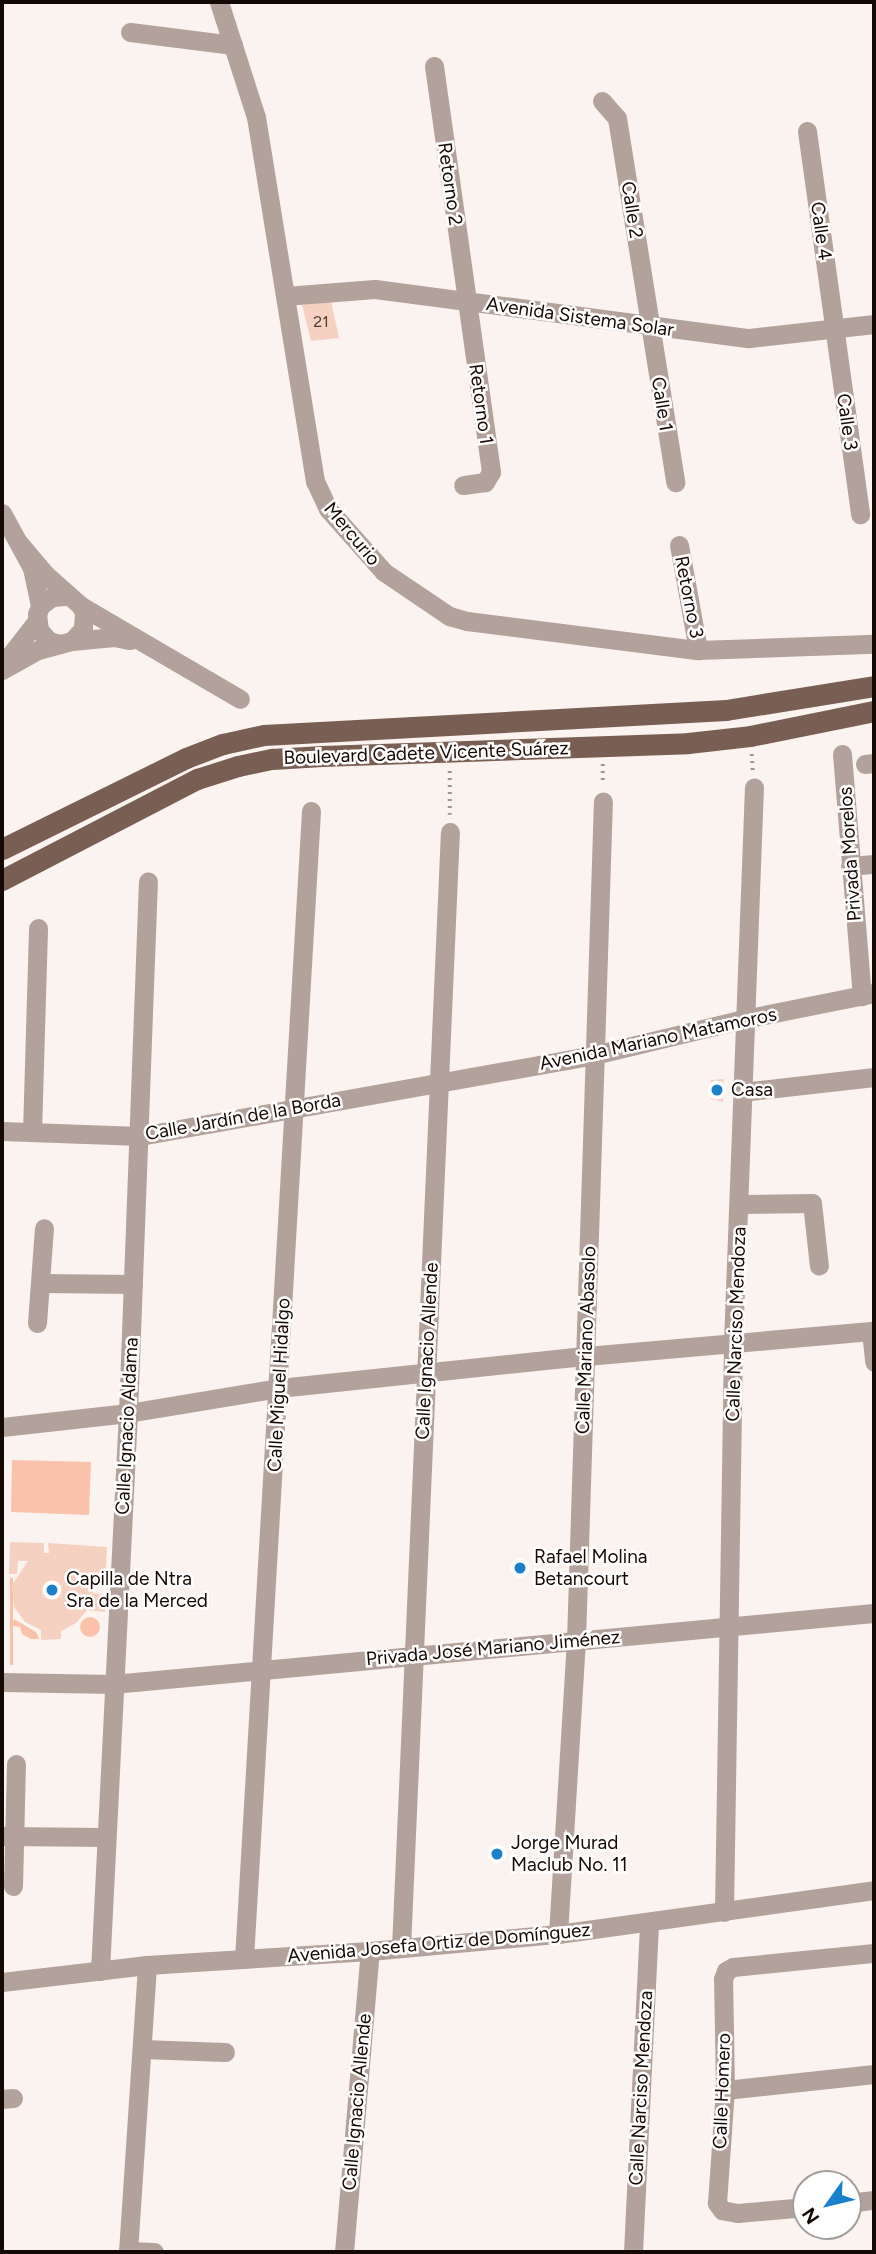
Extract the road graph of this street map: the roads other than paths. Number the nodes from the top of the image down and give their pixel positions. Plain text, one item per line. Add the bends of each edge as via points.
1 (219, 2) edge
2 (130, 32) dead end
3 (233, 45) junction
4 (434, 66) dead end
5 (602, 101) dead end
6 (807, 131) dead end
7 (285, 296) junction
8 (466, 302) junction
9 (874, 324) edge
10 (650, 326) junction
11 (834, 331) junction
12 (675, 482) dead end
13 (463, 485) dead end
14 (2, 513) edge
15 (860, 514) dead end
16 (19, 543) junction
17 (679, 545) dead end
18 (74, 601) junction
19 (38, 614) junction
20 (66, 642) junction
21 (141, 642) junction
22 (874, 644) edge
23 (698, 650) junction
24 (2, 668) edge
25 (874, 686) edge
26 (240, 699) dead end
27 (874, 711) edge
28 (842, 754) dead end
29 (754, 787) road end
30 (603, 800) road end
31 (311, 811) dead end
32 (450, 832) road end
33 (2, 849) edge
34 (874, 864) edge
35 (850, 866) junction
36 (2, 880) edge
37 (148, 881) dead end
38 (38, 928) dead end
39 (868, 995) edge
40 (744, 1019) junction
41 (594, 1055) junction
42 (874, 1077) edge
43 (442, 1083) junction
44 (742, 1092) junction
45 (295, 1107) junction
46 (2, 1131) edge
47 (32, 1132) junction
48 (140, 1136) junction
49 (739, 1204) junction
50 (44, 1228) dead end
51 (819, 1266) dead end
52 (41, 1283) junction
53 (133, 1284) junction
54 (37, 1323) dead end
55 (873, 1331) edge
56 (733, 1343) junction
57 (586, 1356) junction
58 (874, 1362) edge
59 (426, 1373) junction
60 (279, 1388) junction
61 (128, 1413) junction
62 (2, 1427) edge
63 (874, 1613) edge
64 (731, 1626) junction
65 (576, 1640) junction
66 (413, 1655) junction
67 (263, 1672) junction
68 (2, 1682) edge
69 (113, 1684) junction
70 (16, 1764) dead end
71 (8, 1837) edge
72 (106, 1837) junction
73 (13, 1886) dead end
74 (874, 1890) edge
75 (724, 1912) junction
76 (649, 1923) junction
77 (558, 1934) junction
78 (401, 1948) junction
79 (370, 1951) junction
80 (874, 1952) edge
81 (244, 1959) junction
82 (147, 1965) junction
83 (100, 1971) junction
84 (2, 1982) edge
85 (142, 2049) junction
86 (225, 2052) dead end
87 (874, 2074) edge
88 (725, 2090) junction
89 (792, 2208) edge
90 (128, 2252) edge
91 (154, 2252) edge
92 (344, 2252) edge
93 (633, 2252) edge

1 - 3 street, Mercurio
2 - 3 street
3 - 7 street, Mercurio via 257,117
4 - 8 street, Retorno 2
5 - 10 street, Calle 2 via 617,118
6 - 11 street, Calle 4
7 - 8 street, Avenida Sistema Solar via 375,289
7 - 23 street, Mercurio via 320,495 384,572 449,616 467,621
8 - 10 street, Avenida Sistema Solar
8 - 13 street, Retorno 1 via 491,472 485,482
9 - 11 street, Avenida Sistema Solar
10 - 11 street, Avenida Sistema Solar via 749,338
10 - 12 street, Calle 1
11 - 15 street, Calle 3
14 - 16 street
16 - 18 street
16 - 19 street via 35,578
17 - 23 street, Retorno 3
18 - 19 street via 52,597
18 - 20 street via 85,621 83,629
18 - 21 street
19 - 20 street via 43,636
19 - 24 street
20 - 21 street via 114,637
20 - 24 street
21 - 26 street
22 - 23 street, Mercurio
25 - 33 main road, Boulevard Cadete Vicente Suárez via 726,710 264,734 186,758
27 - 36 main road, Boulevard Cadete Vicente Suárez via 750,736 688,743 297,758 237,766 197,779
28 - 35 street, Privada Morelos
29 - 40 street, Calle Narciso Mendoza
30 - 41 street, Calle Mariano Abasolo
31 - 45 street, Calle Miguel Hidalgo
32 - 43 street, Calle Ignacio Allende
34 - 35 street
35 - 39 street, Privada Morelos
37 - 48 street, Calle Ignacio Aldama
38 - 47 street
39 - 40 street, Avenida Mariano Matamoros
40 - 41 street, Avenida Mariano Matamoros
40 - 44 street, Calle Narciso Mendoza
41 - 43 street, Avenida Mariano Matamoros
41 - 57 street, Calle Mariano Abasolo
42 - 44 street
43 - 45 street, Calle Jardín de la Borda
43 - 59 street, Calle Ignacio Allende
44 - 49 street, Calle Narciso Mendoza
45 - 48 street, Calle Jardín de la Borda
45 - 60 street, Calle Miguel Hidalgo
46 - 47 street, Calle Jardín de la Borda
47 - 48 street, Calle Jardín de la Borda
48 - 53 street, Calle Ignacio Aldama
49 - 51 street via 813,1203
49 - 56 street, Calle Narciso Mendoza
50 - 52 street
52 - 53 street
52 - 54 street
53 - 61 street, Calle Ignacio Aldama
55 - 56 street
55 - 58 street
56 - 57 street
56 - 64 street, Calle Narciso Mendoza
57 - 59 street
57 - 65 street, Calle Mariano Abasolo
59 - 60 street
59 - 66 street, Calle Ignacio Allende
60 - 61 street
60 - 67 street, Calle Miguel Hidalgo
61 - 62 street
61 - 69 street, Calle Ignacio Aldama
63 - 64 street, Privada José Mariano Jiménez
64 - 65 street, Privada José Mariano Jiménez
64 - 75 street, Calle Narciso Mendoza
65 - 66 street, Privada José Mariano Jiménez
65 - 77 street, Calle Mariano Abasolo
66 - 67 street, Privada José Mariano Jiménez
66 - 78 street, Calle Ignacio Allende
67 - 69 street, Privada José Mariano Jiménez
67 - 81 street, Calle Miguel Hidalgo
68 - 69 street, Privada José Mariano Jiménez
69 - 72 street, Calle Ignacio Aldama
70 - 71 street
71 - 72 street
71 - 73 street
72 - 83 street, Calle Ignacio Aldama
74 - 75 street, Avenida Josefa Ortiz de Domínguez
75 - 76 street, Avenida Josefa Ortiz de Domínguez
76 - 77 street, Avenida Josefa Ortiz de Domínguez
76 - 93 street, Calle Narciso Mendoza
77 - 78 street, Avenida Josefa Ortiz de Domínguez
78 - 79 street, Avenida Josefa Ortiz de Domínguez
79 - 81 street, Avenida Josefa Ortiz de Domínguez
79 - 92 street, Calle Ignacio Allende
80 - 88 street, Calle Homero via 726,1971
81 - 82 street, Avenida Josefa Ortiz de Domínguez
82 - 83 street, Avenida Josefa Ortiz de Domínguez
82 - 85 street
83 - 84 street, Avenida Josefa Ortiz de Domínguez
85 - 86 street
85 - 90 street
87 - 88 street
88 - 89 street, Calle Homero via 715,2196 722,2210
90 - 91 street

